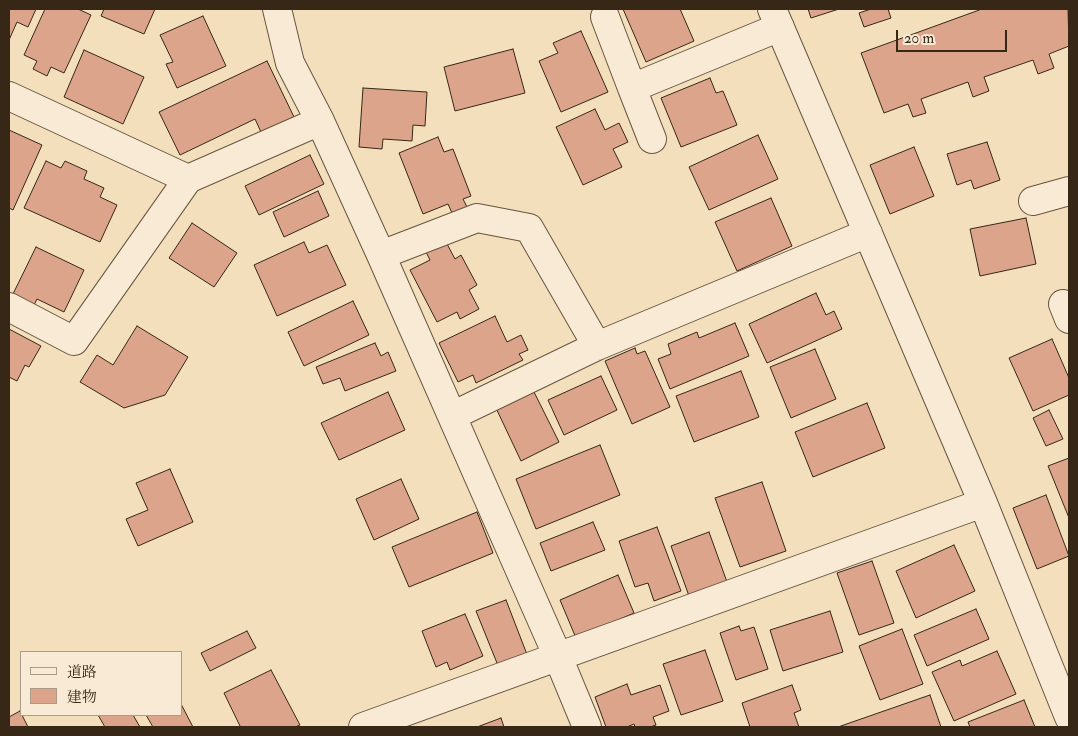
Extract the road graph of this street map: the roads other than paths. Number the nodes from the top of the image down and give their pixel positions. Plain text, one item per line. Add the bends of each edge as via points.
1 (277, 9) edge
2 (606, 17) dead end
3 (776, 18) edge
4 (632, 88) junction
5 (9, 96) edge
6 (320, 121) junction
7 (652, 139) dead end
8 (188, 179) junction
9 (1069, 191) edge
10 (1032, 201) dead end
11 (868, 233) junction
12 (381, 255) junction
13 (9, 307) edge
14 (597, 346) junction
15 (452, 416) junction
16 (983, 503) junction
17 (558, 657) junction
18 (1069, 717) edge
19 (363, 727) edge
20 (587, 727) edge

1 - 6 street via 290,63
2 - 4 street
3 - 4 street
3 - 11 street
4 - 7 street
5 - 8 street
6 - 8 street
6 - 12 street
8 - 13 street via 74,341
9 - 10 street
11 - 14 street
11 - 16 street
12 - 14 street via 477,218 529,228
12 - 15 street
14 - 15 street
15 - 17 street
16 - 17 street
16 - 18 street
17 - 19 street
17 - 20 street

